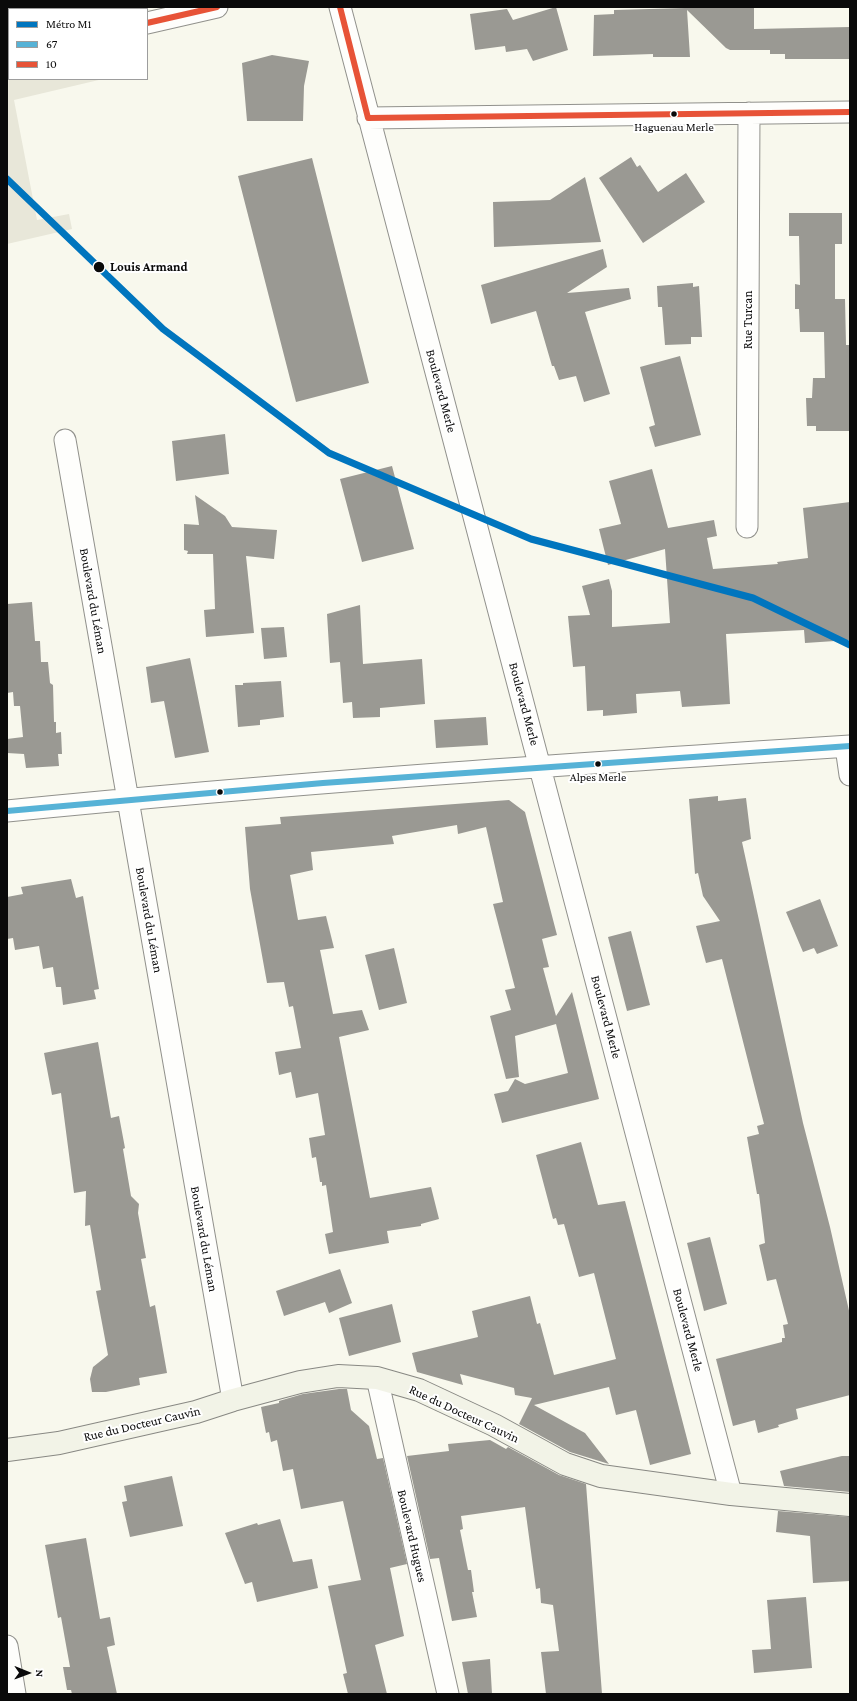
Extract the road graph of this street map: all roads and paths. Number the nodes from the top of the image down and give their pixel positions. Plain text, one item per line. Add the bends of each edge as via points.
1 (217, 7) edge
2 (340, 7) edge
3 (148, 23) edge
4 (850, 112) edge
5 (749, 113) junction
6 (368, 118) junction
7 (65, 440) dead end
8 (747, 527) dead end
9 (848, 746) edge
10 (541, 766) junction
11 (850, 775) edge
12 (128, 799) junction
13 (7, 811) edge
14 (377, 1378) junction
15 (232, 1400) junction
16 (7, 1450) edge
17 (731, 1494) junction
18 (850, 1505) edge
19 (7, 1646) edge
20 (15, 1694) edge
21 (448, 1694) edge

1 - 3 street
2 - 6 street, Boulevard Merle
4 - 5 street
5 - 6 street
5 - 8 street, Rue Turcan
6 - 10 street, Boulevard Merle
7 - 12 street, Boulevard du Léman
9 - 10 street
9 - 11 street
10 - 12 street
10 - 17 street, Boulevard Merle
12 - 13 street
12 - 15 street, Boulevard du Léman
14 - 15 street, Rue du Docteur Cauvin via 338,1376 300,1382
14 - 17 street, Rue du Docteur Cauvin via 419,1390 565,1464 594,1474
14 - 21 street, Boulevard Hugues
15 - 16 street, Rue du Docteur Cauvin via 196,1412 66,1442
17 - 18 street, Rue du Docteur Cauvin
19 - 20 street

